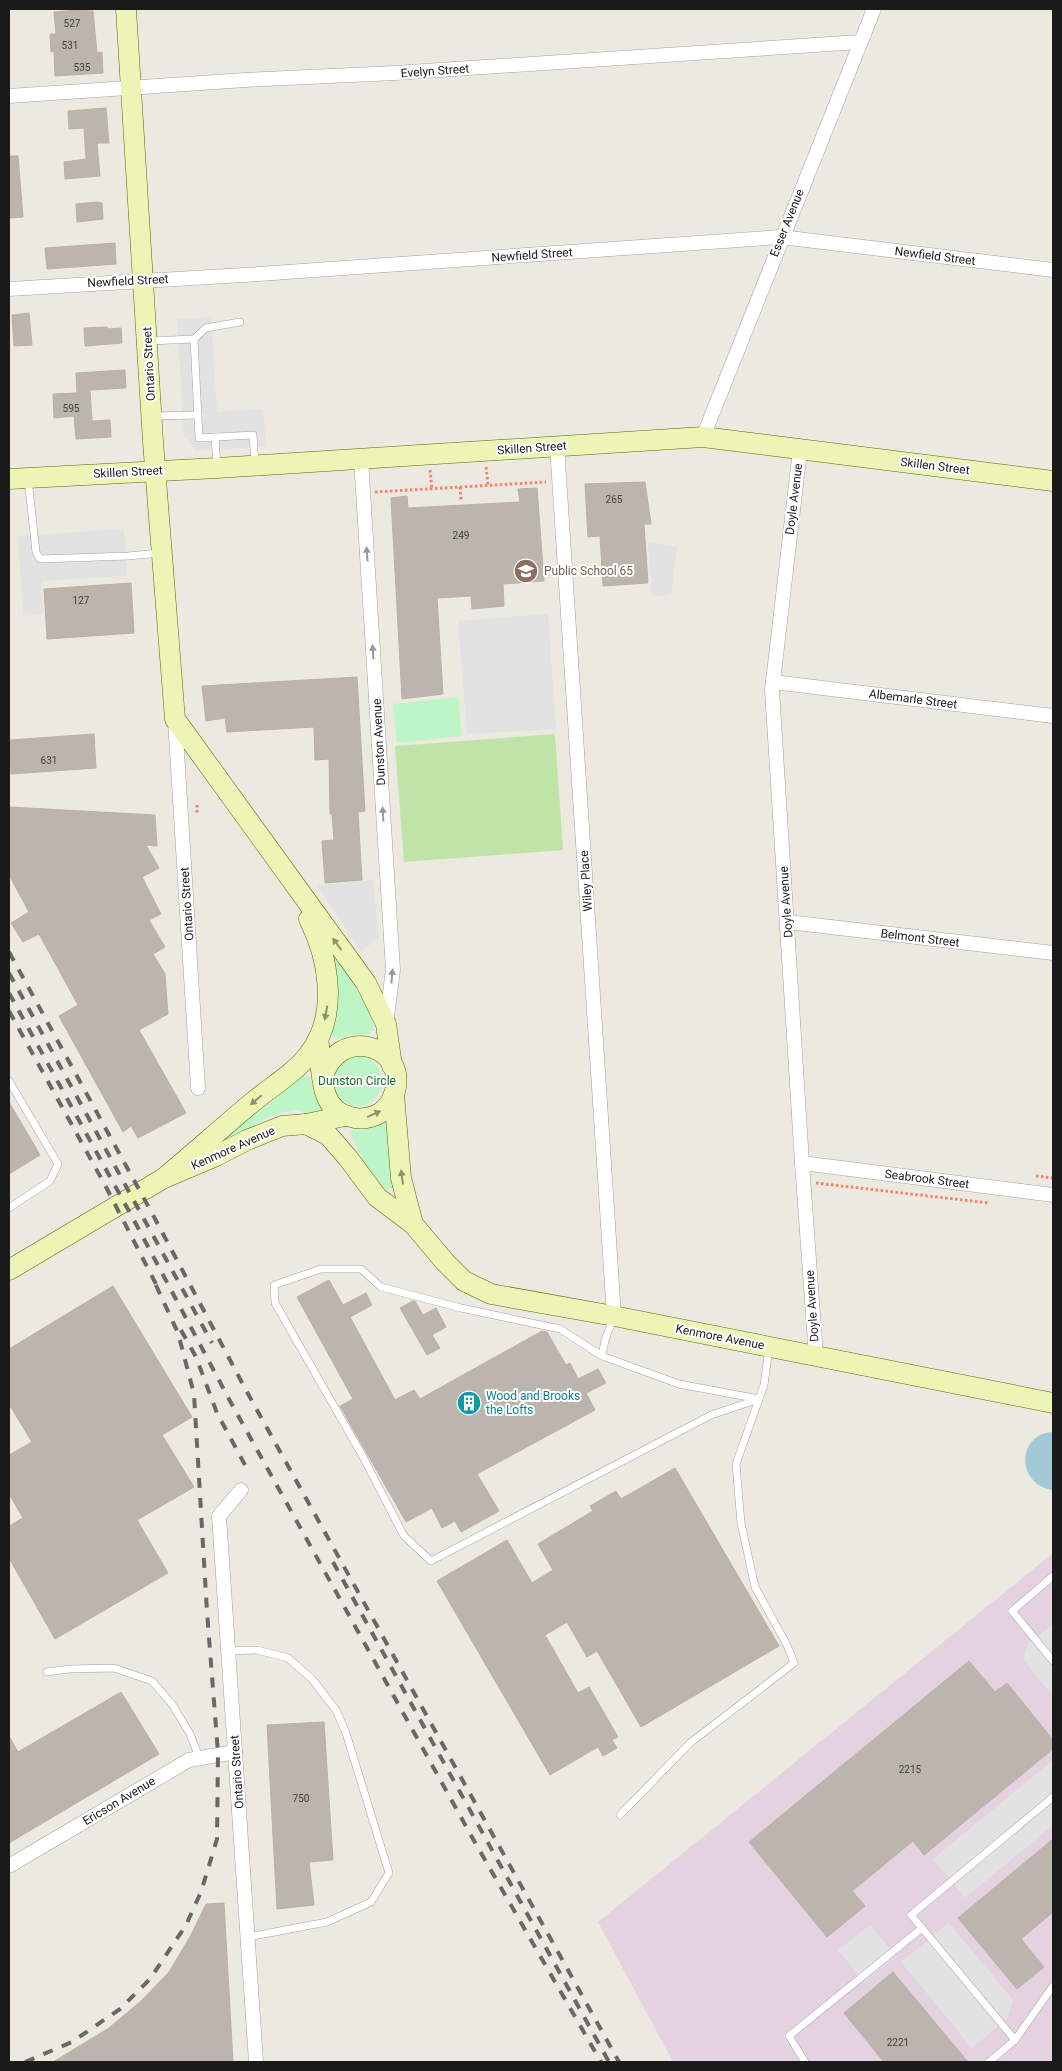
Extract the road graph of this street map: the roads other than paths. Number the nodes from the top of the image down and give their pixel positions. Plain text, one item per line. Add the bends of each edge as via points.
1 (126, 9) edge
2 (874, 9) edge
3 (860, 42) junction
4 (131, 88) junction
5 (9, 96) edge
6 (781, 237) junction
7 (1053, 270) edge
8 (144, 280) junction
9 (9, 289) edge
10 (240, 322) dead end
11 (194, 339) junction
12 (147, 341) junction
13 (198, 415) junction
14 (152, 416) junction
15 (215, 437) junction
16 (703, 437) junction
17 (557, 446) junction
18 (800, 450) junction
19 (361, 459) junction
20 (255, 466) junction
21 (217, 468) junction
22 (156, 470) junction
23 (18, 478) edge
24 (1053, 481) edge
25 (161, 553) junction
26 (773, 682) junction
27 (1053, 716) edge
28 (175, 719) junction
29 (283, 869) junction
30 (788, 922) junction
31 (1053, 953) edge
32 (386, 1024) junction
33 (321, 1058) junction
34 (392, 1066) junction
35 (9, 1081) edge
36 (198, 1088) dead end
37 (394, 1094) junction
38 (334, 1123) junction
39 (802, 1163) junction
40 (164, 1178) junction
41 (1053, 1195) edge
42 (9, 1208) edge
43 (413, 1224) junction
44 (9, 1270) edge
45 (614, 1316) junction
46 (769, 1347) junction
47 (602, 1356) junction
48 (816, 1356) junction
49 (759, 1399) junction
50 (1053, 1403) edge
51 (241, 1490) dead end
52 (1053, 1576) edge
53 (228, 1651) junction
54 (1053, 1661) edge
55 (47, 1672) dead end
56 (235, 1752) junction
57 (199, 1758) junction
58 (1053, 1797) edge
59 (620, 1815) dead end
60 (9, 1866) edge
61 (922, 1928) junction
62 (248, 1936) junction
63 (1053, 1986) edge
64 (1015, 2040) junction
65 (256, 2062) edge
66 (805, 2062) edge
67 (988, 2062) edge

1 - 4 street, Ontario Street
2 - 3 street, Esser Avenue
3 - 4 street, Evelyn Street
3 - 6 street, Esser Avenue
4 - 5 street, Evelyn Street
4 - 8 street, Ontario Street
6 - 7 street, Newfield Street
6 - 8 street, Newfield Street
6 - 16 street, Esser Avenue
8 - 9 street, Newfield Street
8 - 12 street, Ontario Street
10 - 11 lane via 206,328
11 - 12 lane
11 - 13 lane
12 - 14 street, Ontario Street
13 - 14 lane
13 - 15 lane via 199,438
14 - 22 street, Ontario Street
15 - 20 lane via 253,435
15 - 21 lane
16 - 17 street, Skillen Street
16 - 18 street, Skillen Street
17 - 19 street, Skillen Street
17 - 45 street, Wiley Place
18 - 24 street, Skillen Street
18 - 26 street, Doyle Avenue
19 - 20 street, Skillen Street
32 -> 19 street, Dunston Avenue via 392,970
20 - 21 street, Skillen Street
21 - 22 street, Skillen Street
22 - 23 street, Skillen Street
22 - 25 street, Ontario Street
23 - 25 lane via 40,559
25 - 28 street, Ontario Street
26 - 27 street, Albemarle Street
26 - 30 street, Doyle Avenue
28 - 29 street
28 - 36 street, Ontario Street
32 -> 29 street via 366,983
29 -> 33 street via 318,939 326,968 327,1003
30 - 31 street, Belmont Street
30 - 39 street, Doyle Avenue
32 - 34 street
33 - 34 street via 356,1045 366,1046 385,1055
33 - 38 street via 323,1086
33 -> 40 street, Kenmore Avenue via 309,1054
34 - 37 street via 396,1084
35 - 42 lane via 58,1164 50,1181
38 -> 37 street via 369,1118 380,1113
43 -> 37 street, Kenmore Avenue via 401,1178
38 - 40 street, Kenmore Avenue via 282,1126
38 - 43 street, Kenmore Avenue via 377,1197
39 - 41 street, Seabrook Street
39 - 48 street, Doyle Avenue
40 - 44 street, Kenmore Avenue
43 - 45 street, Kenmore Avenue via 464,1281 491,1294
45 - 46 street, Kenmore Avenue
45 - 47 lane
46 - 48 street, Kenmore Avenue
46 - 49 lane
47 - 49 lane via 679,1384
47 - 49 lane via 560,1329 381,1287 361,1269 321,1269 274,1285 275,1303 404,1536 431,1561 711,1415
48 - 50 street, Kenmore Avenue
49 - 59 lane via 736,1464 741,1523 755,1587 794,1663 690,1743
51 - 53 street, Ontario Street via 219,1516
52 - 54 lane via 1012,1611
53 - 56 street, Ontario Street
53 - 62 lane via 257,1650 288,1658 312,1679 336,1710 389,1873 371,1902 327,1922
55 - 57 lane via 114,1668 152,1681 172,1704 190,1734
56 - 57 street, Ericson Avenue
56 - 62 street, Ontario Street
57 - 60 street, Ericson Avenue via 189,1760
58 - 61 lane via 911,1916
61 - 64 lane
61 - 66 lane via 789,2036
62 - 65 street, Ontario Street
63 - 64 lane
64 - 67 lane

